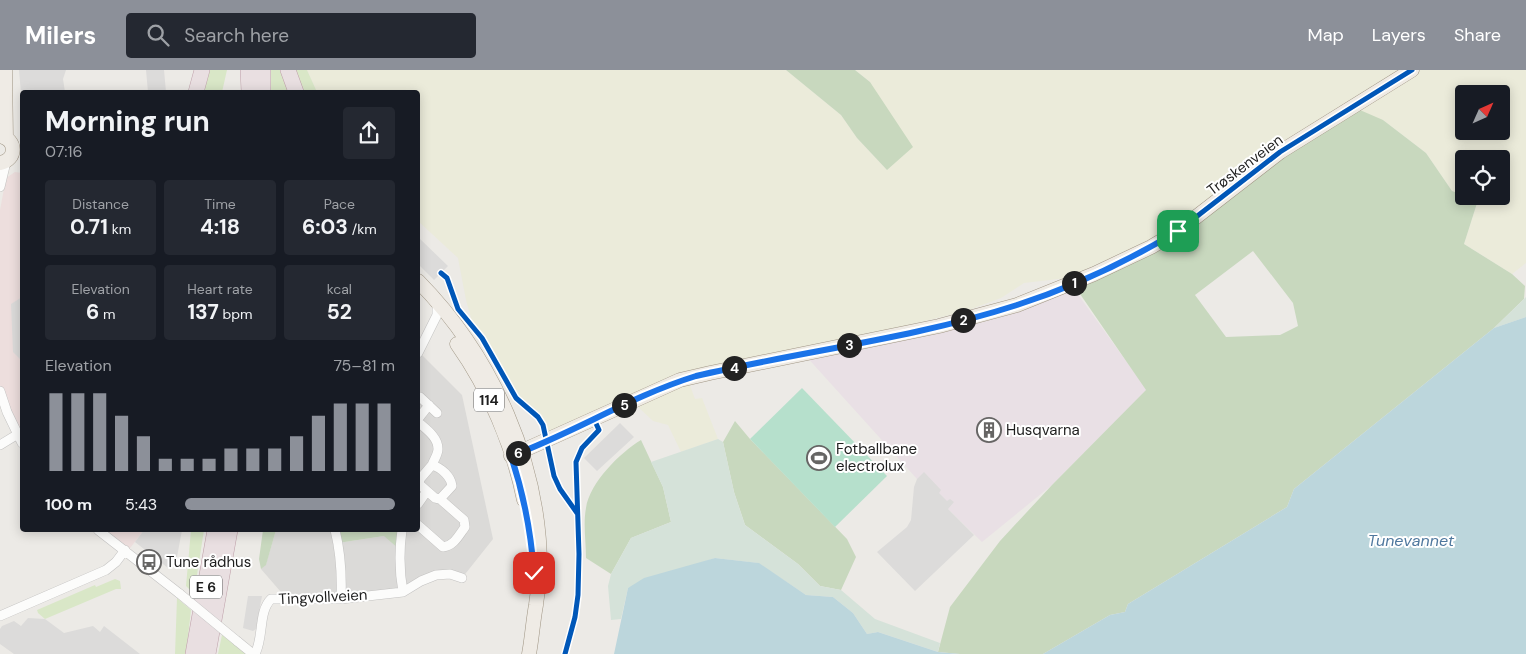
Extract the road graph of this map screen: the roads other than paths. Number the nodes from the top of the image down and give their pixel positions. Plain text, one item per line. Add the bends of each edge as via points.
1 (202, 70) edge
2 (248, 70) edge
3 (263, 70) edge
4 (288, 70) edge
5 (1412, 70) edge
6 (5, 77) edge
7 (197, 90) edge
8 (249, 90) edge
9 (263, 90) edge
10 (295, 90) edge
11 (0, 110) edge
12 (10, 151) edge
13 (0, 187) edge
14 (420, 284) edge
15 (420, 295) edge
16 (437, 308) junction
17 (420, 349) edge
18 (0, 391) edge
19 (420, 397) dead end
20 (429, 405) junction
21 (438, 413) dead end
22 (420, 417) edge
23 (420, 422) edge
24 (20, 439) edge
25 (0, 445) edge
26 (516, 454) junction
27 (432, 466) junction
28 (420, 479) edge
29 (420, 485) edge
30 (427, 491) junction
31 (440, 499) junction
32 (420, 501) edge
33 (420, 528) edge
34 (101, 532) edge
35 (215, 532) edge
36 (230, 532) edge
37 (335, 532) edge
38 (402, 532) edge
39 (125, 550) junction
40 (462, 578) dead end
41 (403, 592) junction
42 (341, 599) junction
43 (0, 616) edge
44 (193, 654) edge
45 (208, 654) edge
46 (254, 654) edge
47 (529, 654) edge

1 - 7 highway
2 - 8 highway
3 - 9 highway
4 - 10 highway
5 - 26 main road, Trøskenveien via 1280,152 1178,231 1086,278 1017,305 939,326 696,376 648,394
6 - 11 main road
6 - 12 main road
12 - 13 street
14 - 16 main road, 114
15 - 16 main road, 114
16 - 17 street
16 - 26 main road, 114 via 450,317 494,387
18 - 24 street
19 - 20 street
20 - 21 street
20 - 22 street
23 - 27 street via 437,443 438,452
24 - 25 street
26 - 47 main road via 528,474 538,526 540,573
27 - 28 street
27 - 31 street via 438,467 451,479 452,486
29 - 30 street
30 - 31 street
30 - 32 street
31 - 33 street via 464,520 464,527 456,540 444,547
34 - 39 street
35 - 44 highway, E 6
36 - 45 highway, E 6
37 - 42 street via 342,576
38 - 41 street via 399,570
39 - 43 street via 106,570
39 - 46 street, bridge
40 - 41 street, Tingvollveien via 450,574 436,576
41 - 42 street, Tingvollveien
42 - 46 street, Tingvollveien via 272,599 264,609 262,630

